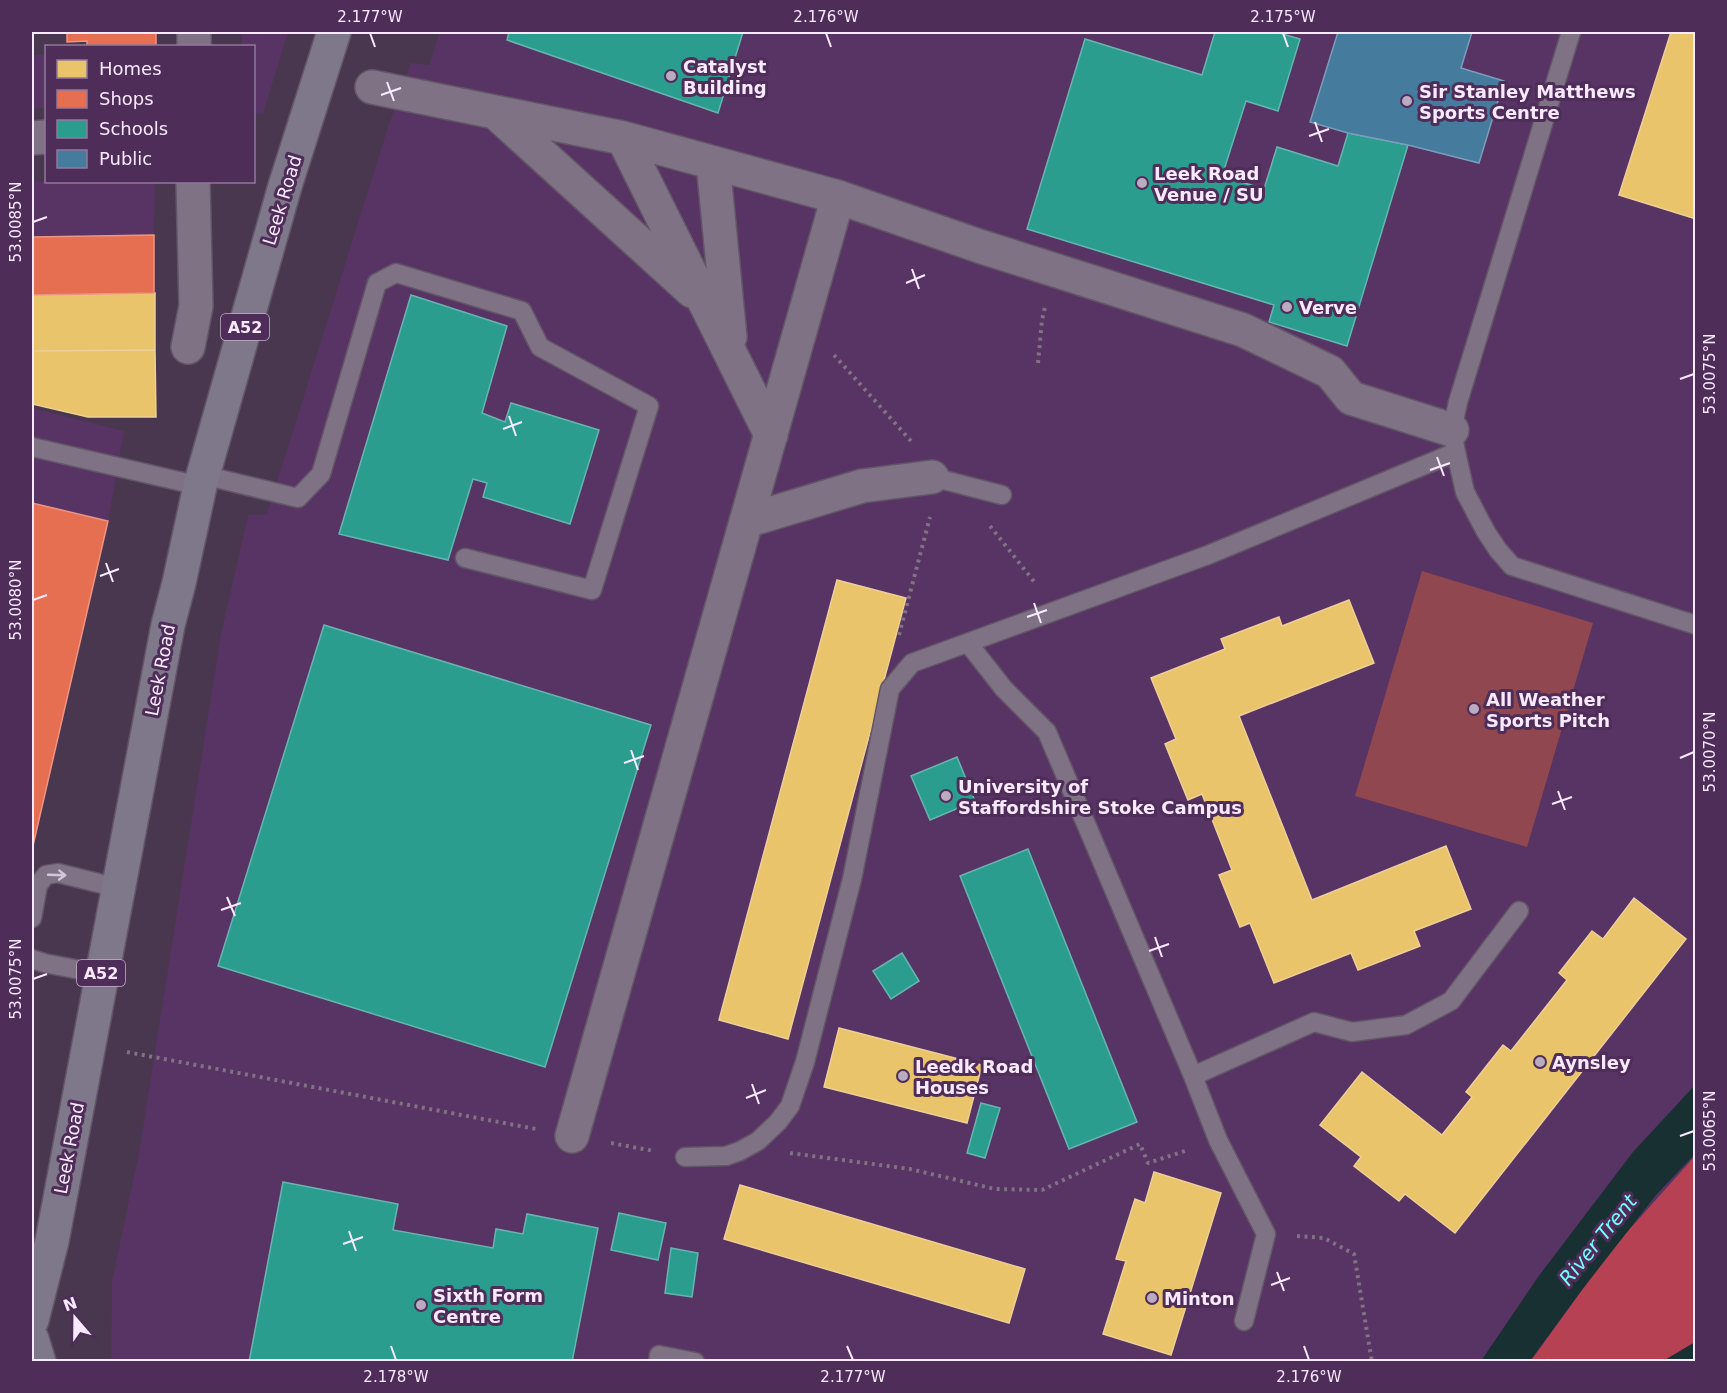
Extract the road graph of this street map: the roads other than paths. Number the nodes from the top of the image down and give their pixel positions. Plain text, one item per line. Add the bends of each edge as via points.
1 (334, 32) edge
2 (1571, 32) edge
3 (372, 87) dead end
4 (495, 112) junction
5 (623, 138) junction
6 (713, 163) junction
7 (193, 183) edge
8 (838, 197) junction
9 (706, 304) junction
10 (188, 347) dead end
11 (732, 357) junction
12 (771, 435) junction
13 (1454, 441) junction
14 (32, 447) edge
15 (943, 480) joint
16 (202, 481) junction
17 (1002, 495) dead end
18 (746, 521) junction
19 (465, 558) dead end
20 (1695, 625) edge
21 (968, 643) junction
22 (118, 888) junction
23 (1519, 911) dead end
24 (32, 918) edge
25 (32, 959) edge
26 (101, 974) junction
27 (1193, 1076) junction
28 (572, 1136) road end
29 (685, 1157) road end
30 (32, 1320) edge
31 (1244, 1321) dead end
32 (32, 1339) edge
33 (39, 1362) edge
34 (658, 1362) edge
35 (695, 1362) edge

1 - 16 highway, Leek Road / A52 via 285,186
2 - 13 lane via 1458,402
3 - 4 street
4 - 5 street
4 - 9 street
5 - 6 street
5 - 9 street
6 - 8 street
6 - 11 street
7 - 10 street via 196,306
8 - 12 street
8 - 13 street via 1243,330 1330,372 1351,398
9 - 11 street
11 - 12 street
12 - 18 street
13 - 20 lane via 1465,492 1485,532 1512,566
13 - 21 lane via 1208,555
14 - 16 lane
15 - 17 lane
15 - 18 street via 862,486
16 - 19 lane via 298,498 321,474 377,283 396,273 522,311 540,347 649,406 592,591
16 - 22 highway, Leek Road / A52 via 168,625
18 - 28 street
21 - 27 lane via 1004,689 1047,732
21 - 29 lane via 912,663 890,688 852,879 790,1106 758,1142 726,1156
24 -> 22 lane via 38,885 46,875 58,873
22 - 26 highway, Leek Road / A52
23 - 27 lane via 1451,1001 1406,1025 1352,1032 1314,1022
25 - 26 lane
26 - 30 highway, Leek Road / A52 via 52,1241
27 - 31 lane via 1218,1140 1266,1234
32 - 33 highway
34 - 35 lane via 659,1355

